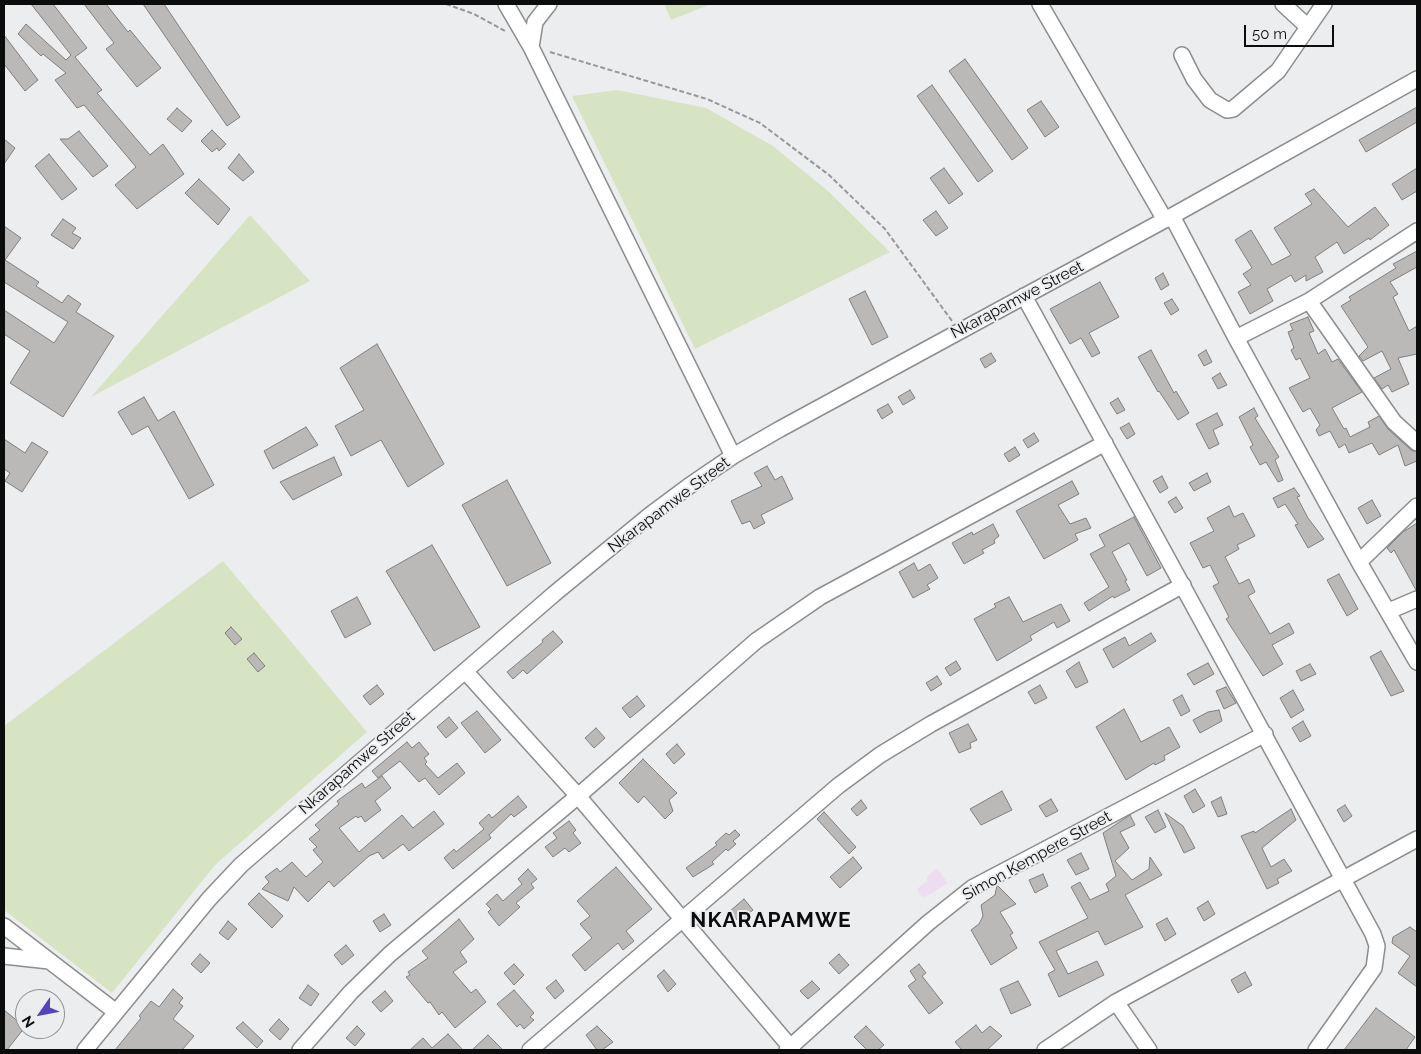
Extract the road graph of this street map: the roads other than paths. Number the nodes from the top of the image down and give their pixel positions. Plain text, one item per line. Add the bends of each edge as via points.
1 (506, 4) edge
2 (549, 4) edge
3 (1040, 4) edge
4 (1283, 4) edge
5 (1324, 4) edge
6 (1308, 27) junction
7 (530, 47) junction
8 (1182, 56) dead end
9 (1417, 79) edge
10 (1169, 218) junction
11 (1417, 231) edge
12 (1024, 296) junction
13 (1309, 300) junction
14 (1236, 338) junction
15 (1105, 443) junction
16 (1417, 443) edge
17 (733, 456) junction
18 (1417, 506) edge
19 (1359, 562) junction
20 (1183, 585) junction
21 (1417, 599) edge
22 (1389, 611) junction
23 (1417, 662) edge
24 (465, 671) junction
25 (1265, 734) junction
26 (578, 796) junction
27 (1417, 840) edge
28 (1343, 877) junction
29 (681, 919) junction
30 (4, 926) edge
31 (4, 956) edge
32 (49, 961) junction
33 (1116, 1002) junction
34 (116, 1012) junction
35 (790, 1049) edge
36 (85, 1050) edge
37 (300, 1050) edge
38 (530, 1050) edge
39 (1045, 1050) edge
40 (1149, 1050) edge
41 (1316, 1050) edge

1 - 7 street
2 - 7 street via 535,22
3 - 10 street
4 - 6 street
5 - 6 street
6 - 8 street via 1278,71 1234,109 1228,110 1210,100
7 - 17 street
9 - 10 street, Nkarapamwe Street
10 - 12 street, Nkarapamwe Street
10 - 14 street
11 - 13 street
12 - 15 street
12 - 17 street, Nkarapamwe Street
13 - 14 street
13 - 16 street via 1394,422
14 - 19 street
15 - 20 street
15 - 26 street via 812,602 756,641
17 - 24 street, Nkarapamwe Street via 650,515
18 - 19 street
19 - 22 street
20 - 25 street
20 - 29 street via 880,755 838,786
21 - 22 street
22 - 23 street
24 - 26 street
24 - 34 street, Nkarapamwe Street via 241,865
25 - 28 street
25 - 35 street, Simon Kempere Street via 972,888 928,923
26 - 29 street
26 - 37 street via 390,954
27 - 28 street
28 - 33 street
28 - 41 street via 1373,934 1377,956 1369,977
29 - 35 street
29 - 38 street
30 - 32 street
31 - 32 street
32 - 34 street
33 - 39 street
33 - 40 street
34 - 36 street, Nkarapamwe Street

